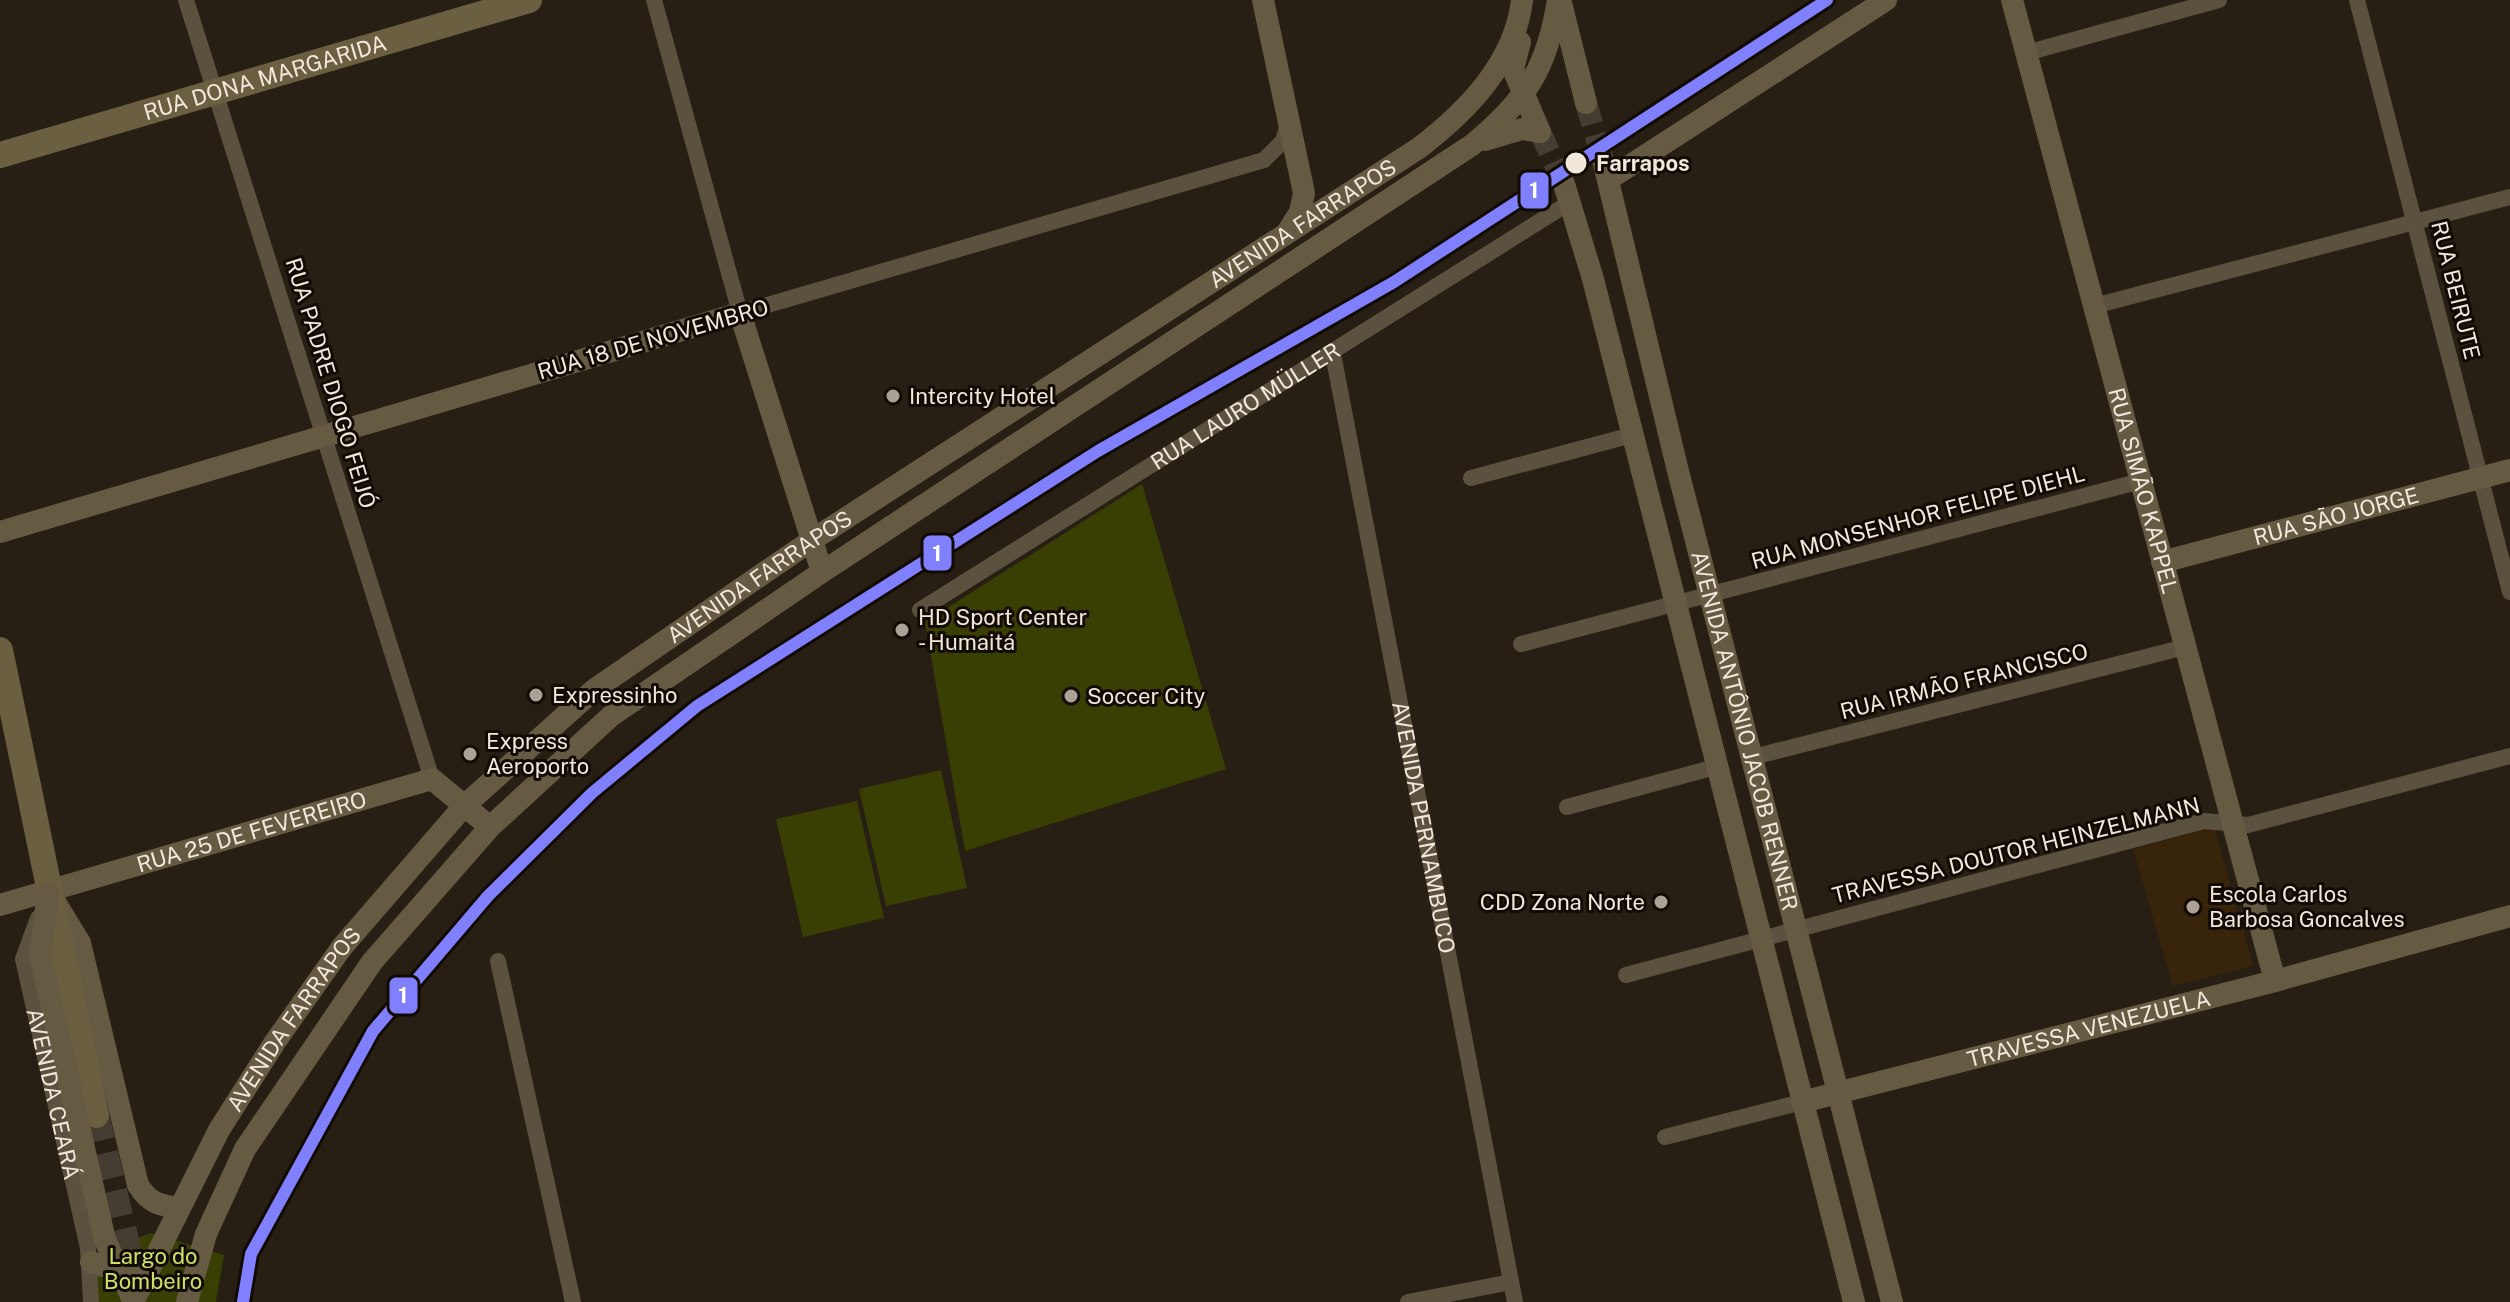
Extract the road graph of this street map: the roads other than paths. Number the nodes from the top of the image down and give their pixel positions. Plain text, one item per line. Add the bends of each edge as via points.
1 (186, 0) edge
2 (529, 0) edge
3 (654, 0) edge
4 (1263, 0) edge
5 (1560, 0) edge
6 (1886, 0) edge
7 (2012, 0) edge
8 (2219, 0) edge
9 (2357, 0) edge
10 (1521, 8) edge
11 (2026, 53) junction
12 (217, 91) junction
13 (1524, 98) junction
14 (1586, 103) tunnel mouth
15 (1288, 125) junction
16 (1472, 145) junction
17 (0, 155) edge
18 (1568, 192) joint
19 (2510, 197) edge
20 (2415, 221) junction
21 (1288, 232) junction
22 (1631, 271) junction
23 (1593, 279) junction
24 (2094, 306) junction
25 (740, 313) junction
26 (1333, 354) junction
27 (1632, 435) junction
28 (325, 436) junction
29 (2510, 470) edge
30 (1678, 471) junction
31 (1643, 477) junction
32 (2481, 477) junction
33 (1471, 478) dead end
34 (2141, 481) junction
35 (0, 532) edge
36 (1696, 537) junction
37 (812, 540) junction
38 (1661, 545) junction
39 (2162, 562) junction
40 (822, 572) junction
41 (2510, 592) edge
42 (1710, 594) junction
43 (1676, 603) junction
44 (920, 610) dead end
45 (1521, 644) dead end
46 (2185, 647) junction
47 (0, 650) edge
48 (2510, 756) edge
49 (1753, 757) junction
50 (1719, 766) junction
51 (432, 779) junction
52 (464, 806) junction
53 (1567, 807) dead end
54 (2232, 822) junction
55 (490, 827) junction
56 (1778, 857) junction
57 (1744, 865) junction
58 (48, 892) junction
59 (0, 905) edge
60 (2510, 916) edge
61 (1797, 930) junction
62 (1762, 939) junction
63 (498, 961) dead end
64 (1626, 975) dead end
65 (2275, 981) junction
66 (1838, 1093) junction
67 (1802, 1102) junction
68 (96, 1115) tunnel mouth
69 (1665, 1137) dead end
70 (178, 1208) junction
71 (1881, 1260) junction
72 (91, 1262) junction
73 (149, 1267) junction
74 (1845, 1270) junction
75 (1511, 1282) junction
76 (91, 1302) edge
77 (133, 1302) edge
78 (187, 1302) edge
79 (573, 1302) edge
80 (1408, 1302) edge
81 (1515, 1302) edge
82 (1854, 1302) edge
83 (1892, 1302) edge

1 - 12 street, RUA PADRE DIOGO FEIJÓ
2 - 12 main road, RUA DONA MARGARIDA
3 - 25 street
4 - 15 main road
5 - 13 main road, AVENIDA FARRAPOS via 1547,48
5 - 14 main road
6 - 22 main road, AVENIDA ANTÔNIO JACOB RENNER via 1606,169
7 - 11 main road, RUA SIMÃO KAPPEL
8 - 11 street
9 - 20 street, RUA BEIRUTE
10 - 13 main road via 1521,39 1513,69
10 - 21 main road, AVENIDA FARRAPOS via 1487,83 1452,123
11 - 24 main road, RUA SIMÃO KAPPEL
12 - 17 main road, RUA DONA MARGARIDA
12 - 28 street, RUA PADRE DIOGO FEIJÓ
13 - 16 main road, AVENIDA FARRAPOS
13 - 16 main road via 1540,132 1505,132
15 - 21 main road via 1304,193
15 - 25 street, RUA 18 DE NOVEMBRO via 1283,141 1264,160
16 - 40 main road, AVENIDA FARRAPOS
18 - 23 main road, AVENIDA ANTÔNIO JACOB RENNER
18 - 26 street, RUA LAURO MÜLLER
19 - 20 street
20 - 24 street
20 - 32 street, RUA BEIRUTE
21 - 37 main road, AVENIDA FARRAPOS
22 - 23 main road
22 - 30 main road, AVENIDA ANTÔNIO JACOB RENNER
23 - 27 main road, AVENIDA ANTÔNIO JACOB RENNER
24 - 34 main road, RUA SIMÃO KAPPEL
25 - 28 main road, RUA 18 DE NOVEMBRO
25 - 37 main road
26 - 44 street, RUA LAURO MÜLLER
26 - 75 street, AVENIDA PERNAMBUCO
27 - 31 main road, AVENIDA ANTÔNIO JACOB RENNER
27 - 33 street
28 - 35 main road, RUA 18 DE NOVEMBRO
28 - 51 street, RUA PADRE DIOGO FEIJÓ
29 - 32 main road, RUA SÃO JORGE
30 - 31 main road via 1664,486
30 - 36 main road, AVENIDA ANTÔNIO JACOB RENNER
31 - 38 main road, AVENIDA ANTÔNIO JACOB RENNER
32 - 39 main road, RUA SÃO JORGE
32 - 41 street, RUA BEIRUTE
34 - 39 main road, RUA SIMÃO KAPPEL
34 - 42 street, RUA MONSENHOR FELIPE DIEHL
36 - 38 main road via 1677,532
36 - 42 main road, AVENIDA ANTÔNIO JACOB RENNER
37 - 40 main road
37 - 52 main road, AVENIDA FARRAPOS via 595,689
38 - 43 main road, AVENIDA ANTÔNIO JACOB RENNER
39 - 46 main road, RUA SIMÃO KAPPEL
40 - 55 main road, AVENIDA FARRAPOS via 611,716
42 - 43 street, RUA MONSENHOR FELIPE DIEHL
42 - 49 main road, AVENIDA ANTÔNIO JACOB RENNER
43 - 45 street, RUA MONSENHOR FELIPE DIEHL
43 - 50 main road, AVENIDA ANTÔNIO JACOB RENNER
46 - 49 street, RUA IRMÃO FRANCISCO
46 - 54 main road, RUA SIMÃO KAPPEL
47 - 58 main road, AVENIDA CEARÁ
48 - 54 street, TRAVESSA DOUTOR HEINZELMANN via 2248,825
49 - 56 main road, AVENIDA ANTÔNIO JACOB RENNER
50 - 53 street
50 - 57 main road, AVENIDA ANTÔNIO JACOB RENNER
51 - 52 main road
51 - 58 main road, RUA 25 DE FEVEREIRO
52 - 55 main road
52 - 70 main road, AVENIDA FARRAPOS via 342,947 219,1130
54 - 61 street, TRAVESSA DOUTOR HEINZELMANN via 2204,821
54 - 65 main road, RUA SIMÃO KAPPEL
55 - 78 main road, AVENIDA FARRAPOS via 372,962 245,1149 206,1234
56 - 57 main road
56 - 61 main road, AVENIDA ANTÔNIO JACOB RENNER
57 - 62 main road, AVENIDA ANTÔNIO JACOB RENNER
58 - 59 main road, RUA 25 DE FEVEREIRO
58 - 68 main road, AVENIDA CEARÁ
58 - 70 main road, AVENIDA CEARÁ via 80,943 138,1185 157,1205
58 - 72 street, AVENIDA CEARÁ via 23,959
58 - 77 main road, bridge via 40,955 105,1240
60 - 65 main road, TRAVESSA VENEZUELA
61 - 62 street, TRAVESSA DOUTOR HEINZELMANN
61 - 66 main road, AVENIDA ANTÔNIO JACOB RENNER
62 - 64 street, TRAVESSA DOUTOR HEINZELMANN
62 - 67 main road, AVENIDA ANTÔNIO JACOB RENNER
63 - 79 street
65 - 66 main road, TRAVESSA VENEZUELA
66 - 67 main road, TRAVESSA VENEZUELA
66 - 71 main road, AVENIDA ANTÔNIO JACOB RENNER
67 - 69 street, TRAVESSA VENEZUELA
67 - 74 main road, AVENIDA ANTÔNIO JACOB RENNER
70 - 73 main road, AVENIDA FARRAPOS
71 - 74 main road
71 - 83 main road, AVENIDA ANTÔNIO JACOB RENNER
72 - 73 main road via 119,1271
72 - 76 street, AVENIDA CEARÁ
73 - 77 main road, AVENIDA FARRAPOS
74 - 82 main road, AVENIDA ANTÔNIO JACOB RENNER
75 - 80 street
75 - 81 street, AVENIDA PERNAMBUCO

